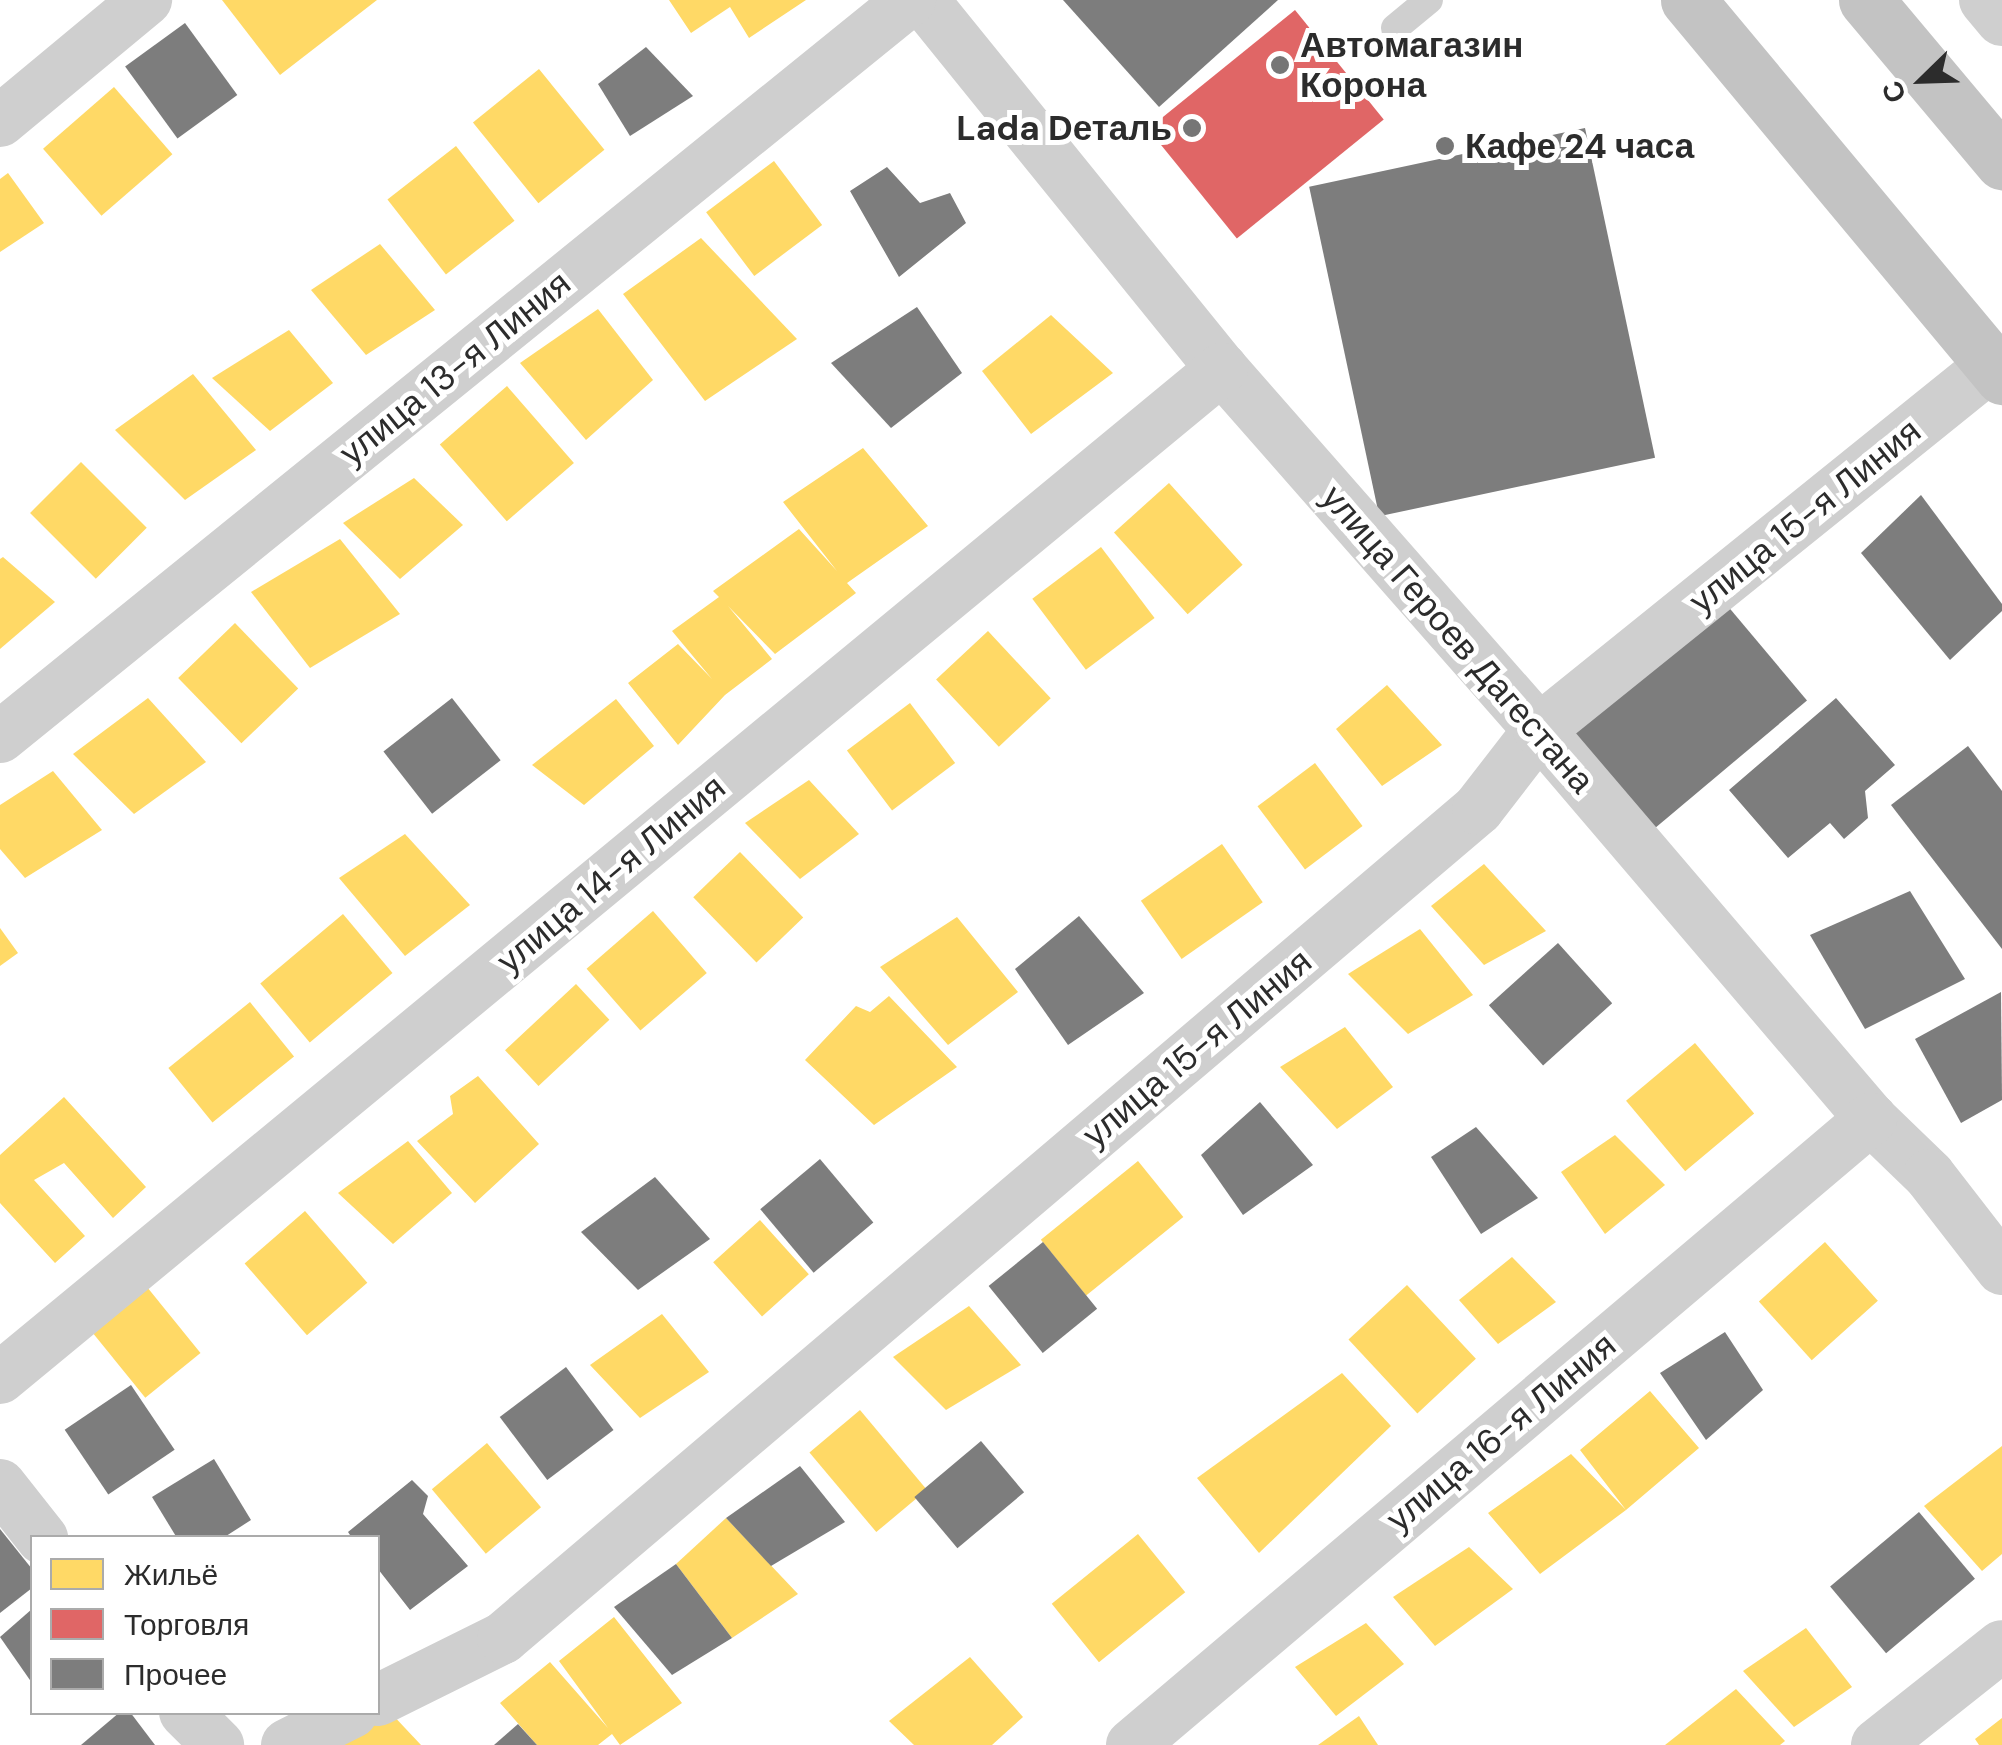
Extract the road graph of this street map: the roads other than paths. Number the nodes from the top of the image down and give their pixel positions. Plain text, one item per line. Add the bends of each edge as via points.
1 (146, 0) edge
2 (910, 0) edge
3 (923, 0) edge
4 (1429, 0) edge
5 (1688, 0) edge
6 (1866, 0) edge
7 (1985, 0) edge
8 (2002, 20) edge
9 (1396, 28) dead end
10 (0, 121) edge
11 (2002, 162) edge
12 (1222, 370) junction
13 (1997, 371) edge
14 (1539, 730) junction
15 (0, 737) edge
16 (1871, 1119) junction
17 (2002, 1269) edge
18 (0, 1378) edge
19 (0, 1485) edge
20 (40, 1535) edge
21 (2002, 1646) edge
22 (380, 1699) edge
23 (188, 1715) edge
24 (346, 1715) edge
25 (218, 1745) edge
26 (287, 1745) edge
27 (1132, 1745) edge
28 (1876, 1745) edge

1 - 10 street
2 - 15 street, улица 13-я Линия
3 - 12 street, улица Героев Дагестана
4 - 9 lane
5 - 13 main road
6 - 11 main road
7 - 8 street
12 - 14 street, улица Героев Дагестана
12 - 18 street, улица 14-я Линия
13 - 14 street, улица 15-я Линия
14 - 16 street, улица Героев Дагестана
14 - 22 street, улица 15-я Линия via 1478,810 503,1638
16 - 17 street, улица Героев Дагестана via 1929,1175
16 - 27 street, улица 16-я Линия
19 - 20 street
21 - 28 street
23 - 25 street
24 - 26 street

